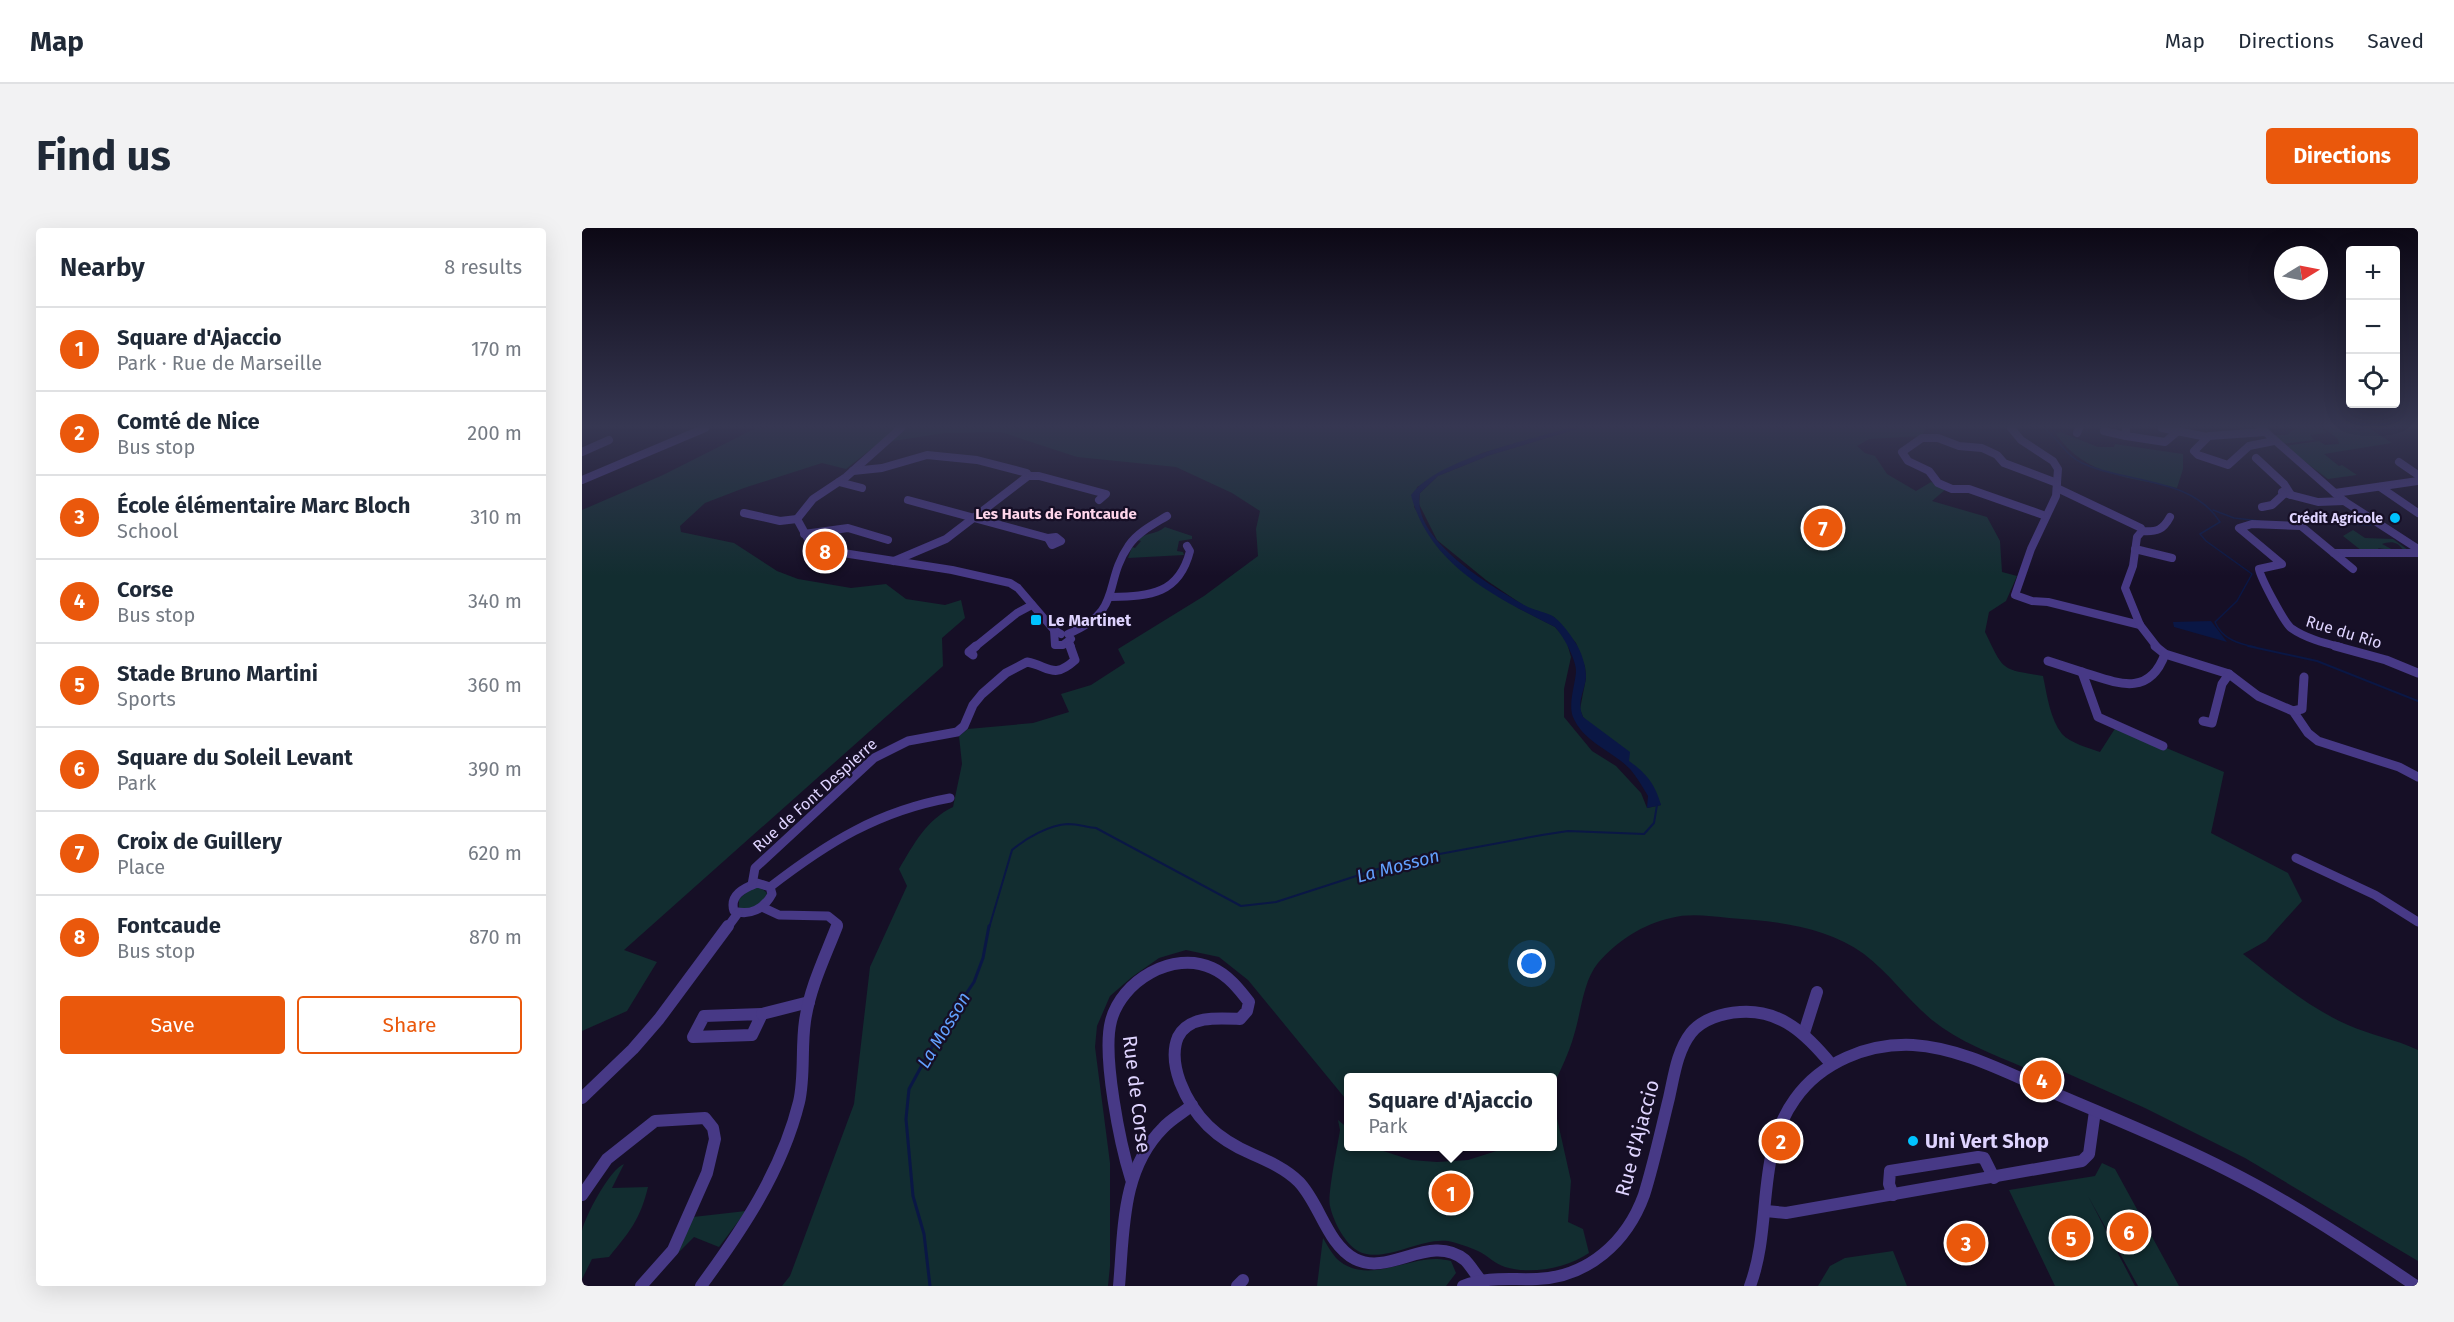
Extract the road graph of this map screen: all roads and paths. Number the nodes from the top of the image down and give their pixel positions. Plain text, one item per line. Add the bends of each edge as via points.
1 (845, 477) edge
2 (1026, 477) edge
3 (1044, 477) edge
4 (1934, 477) edge
5 (2037, 477) edge
6 (2058, 477) edge
7 (2277, 477) edge
8 (2317, 477) edge
9 (2417, 480) edge
10 (839, 482) junction
11 (2057, 486) junction
12 (2380, 487) junction
13 (861, 488) dead end
14 (2287, 493) junction
15 (2335, 493) junction
16 (908, 500) dead end
17 (1099, 500) dead end
18 (2344, 501) junction
19 (2262, 507) dead end
20 (744, 513) dead end
21 (2418, 513) edge
22 (1167, 516) dead end
23 (2046, 516) junction
24 (2170, 517) dead end
25 (974, 518) junction
26 (797, 519) junction
27 (2142, 531) junction
28 (804, 534) junction
29 (1048, 538) dead end
30 (888, 540) dead end
31 (1187, 546) dead end
32 (2135, 549) junction
33 (2418, 549) edge
34 (2334, 553) junction
35 (2418, 553) edge
36 (2172, 558) dead end
37 (894, 561) junction
38 (2353, 569) dead end
39 (1111, 597) junction
40 (1032, 605) junction
41 (2140, 625) junction
42 (1065, 637) junction
43 (2165, 654) junction
44 (973, 655) dead end
45 (2048, 661) dead end
46 (2082, 672) junction
47 (2418, 673) edge
48 (2229, 674) junction
49 (2304, 677) dead end
50 (2293, 711) junction
51 (2203, 721) dead end
52 (2163, 746) dead end
53 (2418, 777) edge
54 (951, 798) dead end
55 (2296, 858) dead end
56 (752, 885) junction
57 (770, 886) junction
58 (762, 907) junction
59 (738, 913) junction
60 (2418, 922) edge
61 (1817, 992) dead end
62 (809, 1002) junction
63 (762, 1014) junction
64 (1804, 1033) junction
65 (1831, 1064) junction
66 (582, 1098) edge
67 (1192, 1105) junction
68 (2095, 1111) junction
69 (1994, 1178) junction
70 (1131, 1179) junction
71 (582, 1195) edge
72 (1893, 1195) junction
73 (1766, 1211) junction
74 (1479, 1278) junction
75 (641, 1286) edge
76 (701, 1286) edge
77 (1119, 1286) edge
78 (1463, 1286) edge
79 (1750, 1286) edge
80 (2416, 1286) edge

1 - 10 street
2 - 25 street
3 - 17 street via 1106,494
4 - 23 street via 1952,489 1969,489
5 - 11 street
6 - 11 street
7 - 14 street
8 - 15 street
9 - 12 street
10 - 13 street
10 - 26 street via 813,499
11 - 23 street
11 - 27 street
12 - 15 street
12 - 21 street
14 - 18 street via 2318,502
14 - 19 street via 2272,505
15 - 18 street
16 - 25 street
18 - 33 street
20 - 26 street via 780,521
22 - 39 street via 1129,544
23 - 41 street via 2015,595
24 - 27 street via 2164,528
25 - 29 street
25 - 37 street via 946,539
26 - 28 street
27 - 32 street
28 - 30 street via 848,528
28 - 37 street via 826,548
31 - 39 street via 1190,551 1185,570 1161,592
32 - 36 street
32 - 41 street via 2125,588
34 - 35 street
34 - 38 street
34 - 47 street, Rue du Rio via 2301,526 2252,524 2239,528 2282,564 2259,569 2259,579 2288,626 2317,641 2399,662
37 - 40 street via 1000,580 1018,588
39 - 42 street via 1091,623
40 - 42 street
40 - 44 street via 969,652
41 - 43 street
42 - 56 street, Rue de Font Despierre via 1075,660 1061,670 1048,671 1028,662 1017,666 976,701 969,720 956,732 910,740 879,754 755,868
43 - 46 street via 2160,668 2139,685 2129,686
43 - 48 street
45 - 46 street
46 - 52 street via 2098,717
48 - 50 street via 2258,696
48 - 51 street via 2222,681 2211,723
49 - 50 street via 2302,709
50 - 53 street via 2318,741
54 - 57 street via 926,802 857,826
55 - 60 street via 2366,891
56 - 57 street
56 - 59 street via 739,892 732,903
57 - 58 street via 770,898
58 - 59 street
58 - 62 street via 782,916 825,915 836,919 838,924
59 - 66 street via 659,1019
61 - 64 street
62 - 63 street
62 - 76 street via 802,1039 802,1084 781,1156 748,1220
63 - 63 street via 704,1016 693,1037 752,1035
64 - 65 street, Rue d'Ajaccio
64 - 74 street, Rue d'Ajaccio via 1783,1020 1755,1011 1730,1012 1695,1030 1677,1063 1642,1201 1614,1248 1582,1268 1553,1277
65 - 68 street via 1873,1048 1935,1044
65 - 73 street via 1803,1088 1777,1131 1768,1169
67 - 70 street via 1162,1128
67 - 70 street, Rue de Corse via 1178,1081 1178,1038 1187,1027 1202,1020 1240,1019 1249,1002 1215,969 1190,963 1152,972 1136,983 1111,1017 1108,1054
67 - 74 street via 1222,1140 1296,1179 1310,1193 1333,1237 1354,1259 1369,1263 1437,1250 1470,1265
68 - 69 street via 2086,1158
68 - 80 street via 2192,1152 2259,1187
69 - 72 street
69 - 72 street via 1984,1158 1978,1156 1890,1171
70 - 77 street, Rue de Corse
71 - 75 street via 607,1159 655,1121 705,1118 713,1128 712,1156 673,1250
72 - 73 street via 1786,1213
73 - 79 street via 1760,1263
74 - 78 street, Rue d'Ajaccio

